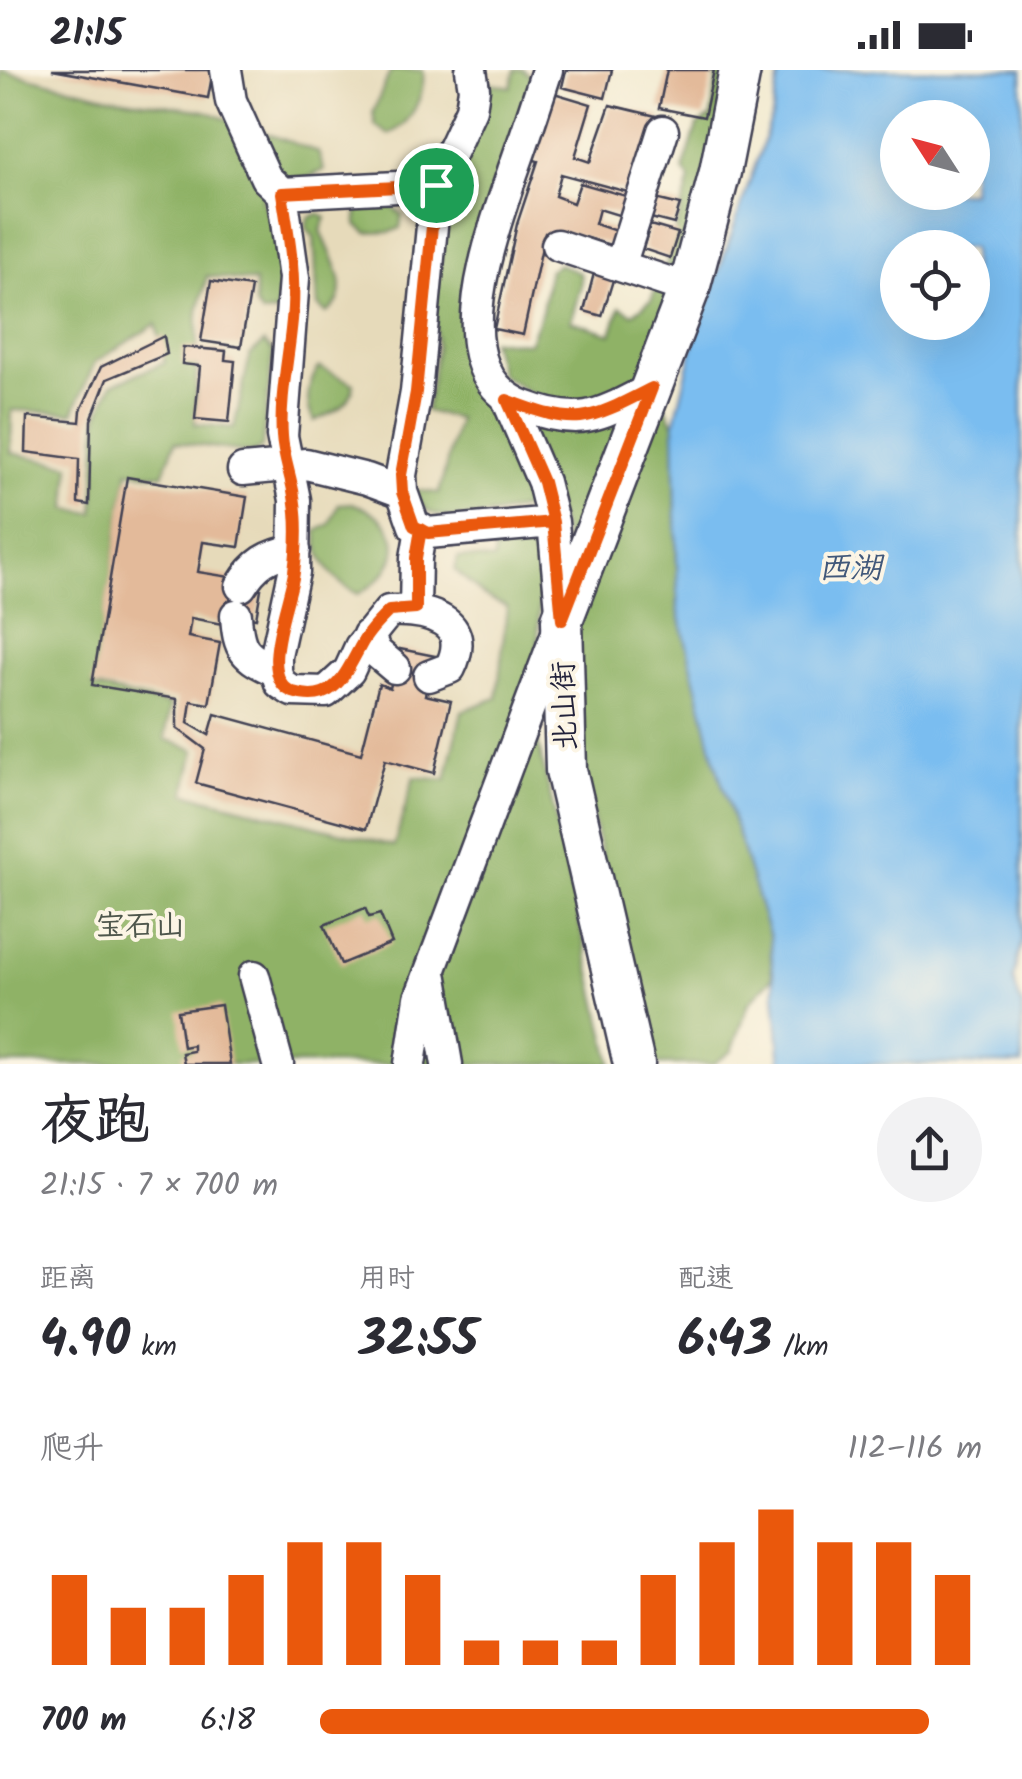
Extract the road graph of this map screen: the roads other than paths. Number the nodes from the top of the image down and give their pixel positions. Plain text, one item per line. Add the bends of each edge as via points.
1 (226, 70) edge
2 (471, 70) edge
3 (547, 70) edge
4 (740, 70) edge
5 (663, 131) dead end
6 (436, 185) junction
7 (282, 193) junction
8 (557, 245) dead end
9 (620, 266) junction
10 (689, 289) junction
11 (652, 388) junction
12 (507, 400) junction
13 (288, 464) junction
14 (244, 470) dead end
15 (402, 492) junction
16 (553, 522) junction
17 (421, 529) junction
18 (295, 550) junction
19 (416, 609) junction
20 (562, 620) junction
21 (368, 634) junction
22 (395, 668) dead end
23 (276, 672) junction
24 (429, 676) dead end
25 (431, 970) junction
26 (254, 976) dead end
27 (278, 1064) edge
28 (410, 1064) edge
29 (447, 1064) edge
30 (634, 1064) edge

1 - 7 street via 250,143 266,178
2 - 6 street via 470,109
3 - 12 street via 486,251 476,315 480,353
4 - 10 main road, 北山街
5 - 9 street
6 - 7 street
6 - 15 street
7 - 13 street via 294,278 282,436
8 - 9 street
9 - 10 street
10 - 11 main road, 北山街
11 - 12 street via 603,413 569,419
11 - 20 main road, 北山街
12 - 16 street
13 - 14 street
13 - 15 street
13 - 18 street
15 - 17 street
16 - 17 street
16 - 20 street
17 - 19 street
18 - 23 street
18 - 23 street via 260,560 238,600 240,647
19 - 21 street via 389,611
19 - 24 street via 437,617 458,638 450,668
20 - 25 street
20 - 30 main road, 北山街 via 566,770
21 - 22 street
21 - 23 street via 349,671 326,692 292,692
25 - 28 street
25 - 29 street
26 - 27 street

